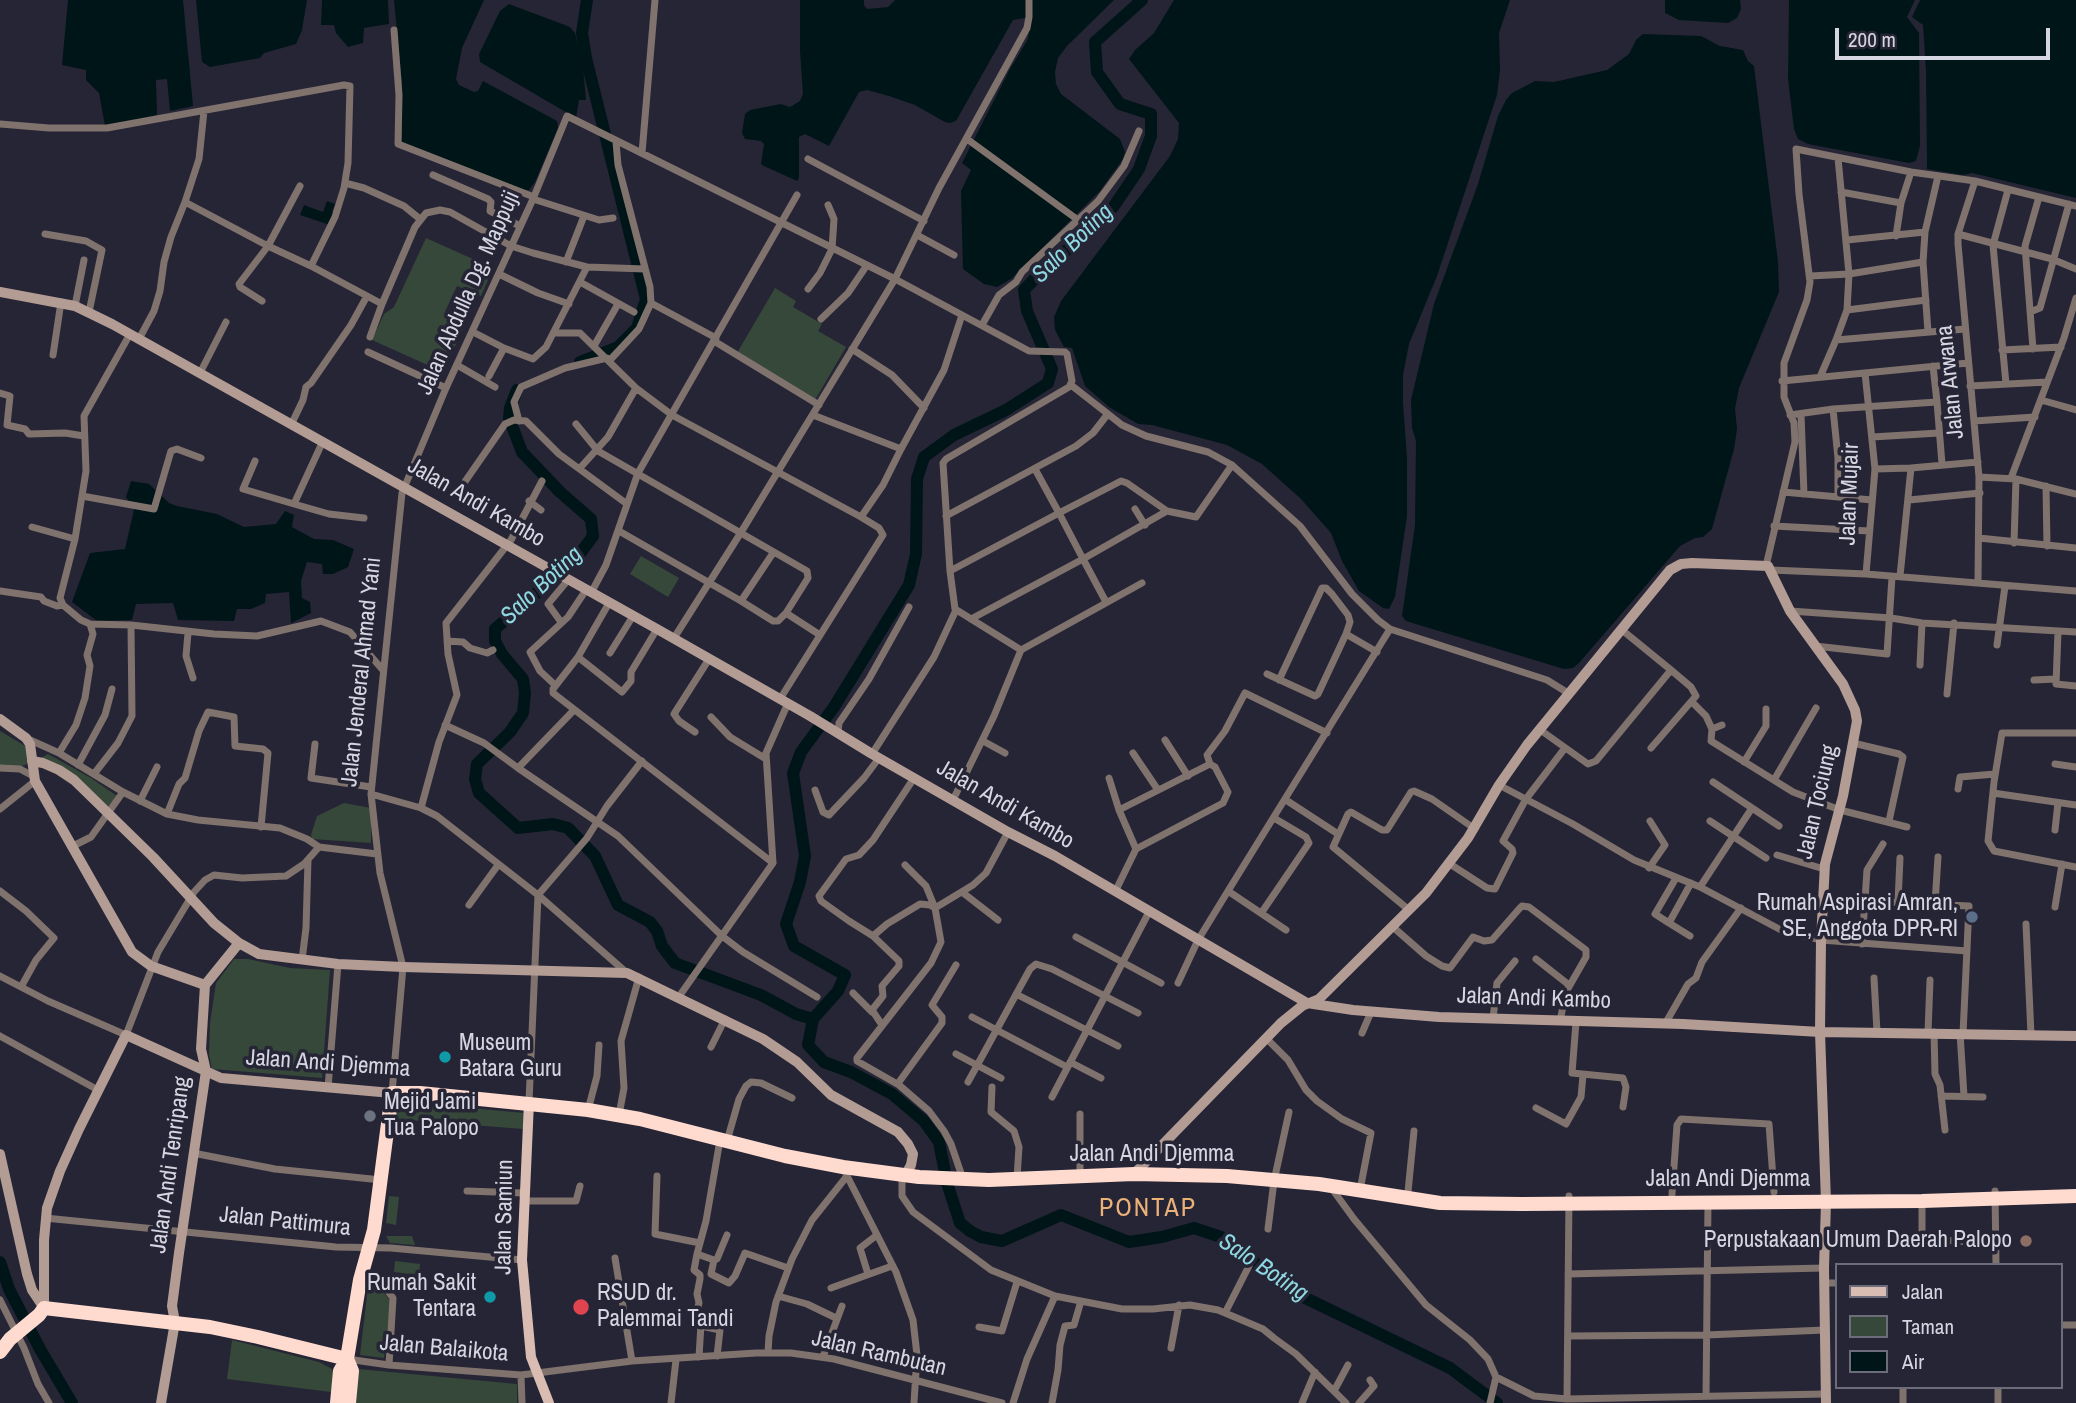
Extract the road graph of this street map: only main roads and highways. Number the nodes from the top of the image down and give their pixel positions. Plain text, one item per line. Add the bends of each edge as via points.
1 (392, 1093) joint
2 (529, 1102) junction
3 (2076, 1186) edge
4 (1382, 1192) junction
5 (1995, 1195) junction
6 (2076, 1196) edge
7 (1440, 1198) junction
8 (1826, 1198) junction
9 (1569, 1200) junction
10 (0, 1352) edge
11 (348, 1359) junction
12 (337, 1403) edge
13 (349, 1403) edge
14 (549, 1403) edge

1 - 2 highway, Jalan Andi Djemma
1 - 11 highway, Jalan Jenderal Ahmad Yani via 374,1230 360,1280
2 - 4 highway, Jalan Andi Djemma via 619,1115 845,1172 959,1180 1227,1176
2 - 14 main road, Jalan Samiun via 522,1260 531,1357
3 - 5 highway, Jalan Andi Djemma
4 - 7 highway, Jalan Andi Djemma
4 - 7 highway, Jalan Andi Djemma
5 - 6 highway, Jalan Andi Djemma
5 - 8 highway, Jalan Andi Djemma
5 - 8 highway, Jalan Andi Djemma via 1922,1201
7 - 9 highway, Jalan Andi Djemma
8 - 9 highway, Jalan Andi Djemma
8 - 9 highway, Jalan Andi Djemma via 1774,1192
10 - 11 highway via 42,1312 175,1322 258,1336
11 - 12 highway, Jalan Jenderal Ahmad Yani via 340,1371
11 - 13 highway, Jalan Jenderal Ahmad Yani via 352,1371

